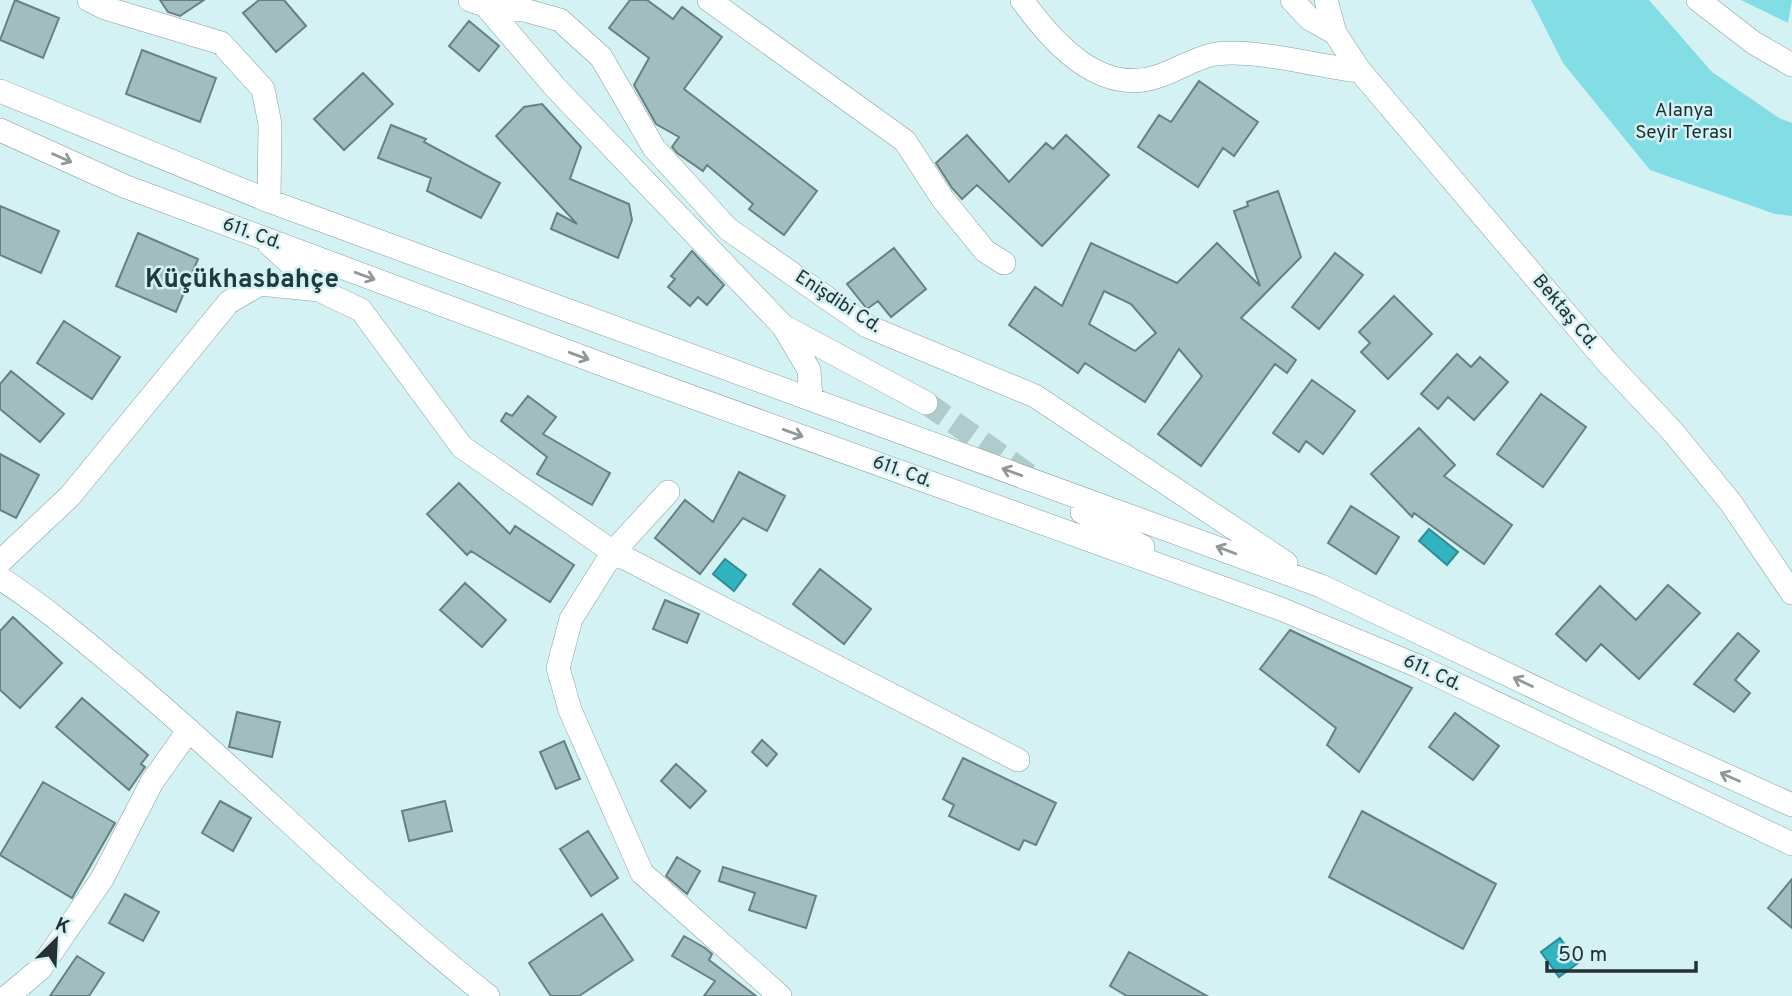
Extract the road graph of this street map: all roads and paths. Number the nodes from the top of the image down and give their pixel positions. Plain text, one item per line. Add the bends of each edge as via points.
1 (89, 0) edge
2 (709, 0) edge
3 (1022, 0) edge
4 (1292, 0) edge
5 (1326, 0) edge
6 (1698, 0) edge
7 (477, 3) edge
8 (525, 5) edge
9 (1335, 33) junction
10 (1792, 65) edge
11 (1360, 71) junction
12 (0, 91) edge
13 (0, 130) edge
14 (270, 201) junction
15 (264, 238) junction
16 (1004, 263) dead end
17 (319, 290) junction
18 (783, 326) junction
19 (811, 398) junction
20 (926, 403) tunnel mouth
21 (668, 492) dead end
22 (1082, 512) dead end
23 (614, 552) junction
24 (0, 562) edge
25 (1194, 576) junction
26 (0, 578) edge
27 (1321, 586) junction
28 (1792, 593) edge
29 (189, 730) junction
30 (1018, 760) dead end
31 (1792, 805) edge
32 (1792, 844) edge
33 (8, 996) edge
34 (488, 996) edge
35 (780, 996) edge

1 - 14 street via 220,43 263,89 270,124
2 - 16 street via 905,141 942,198 985,251
3 - 11 street via 1048,36 1080,62 1114,80 1154,78 1214,54 1239,53
4 - 9 street via 1310,19
5 - 9 street
6 - 10 street via 1754,43
7 - 8 street, Enişdibi Cd.
7 - 18 street, Enişdibi Cd.
8 - 27 street, Enişdibi Cd. via 560,20 601,57 654,148 728,229 867,326 1035,396
9 - 11 street, Bektaş Cd.
11 - 28 street, Bektaş Cd. via 1607,362 1673,432 1731,503
12 - 14 street, 611. Cd.
13 -> 15 street, 611. Cd. via 124,186
14 - 19 street, 611. Cd.
15 - 17 street
15 -> 25 street, 611. Cd.
17 - 23 street via 361,310 462,447
17 - 24 street via 260,284 229,302 70,496
18 - 19 street, Enişdibi Cd. via 809,370
18 - 20 street
27 -> 19 street, 611. Cd.
21 - 23 street
22 - 25 street
23 - 30 street
23 - 35 street via 571,619 558,668 570,710 642,873
25 - 32 street, 611. Cd. via 1418,666
26 - 29 street via 42,605
31 -> 27 street, 611. Cd.
29 - 33 street via 152,782 94,890 40,969
29 - 34 street

